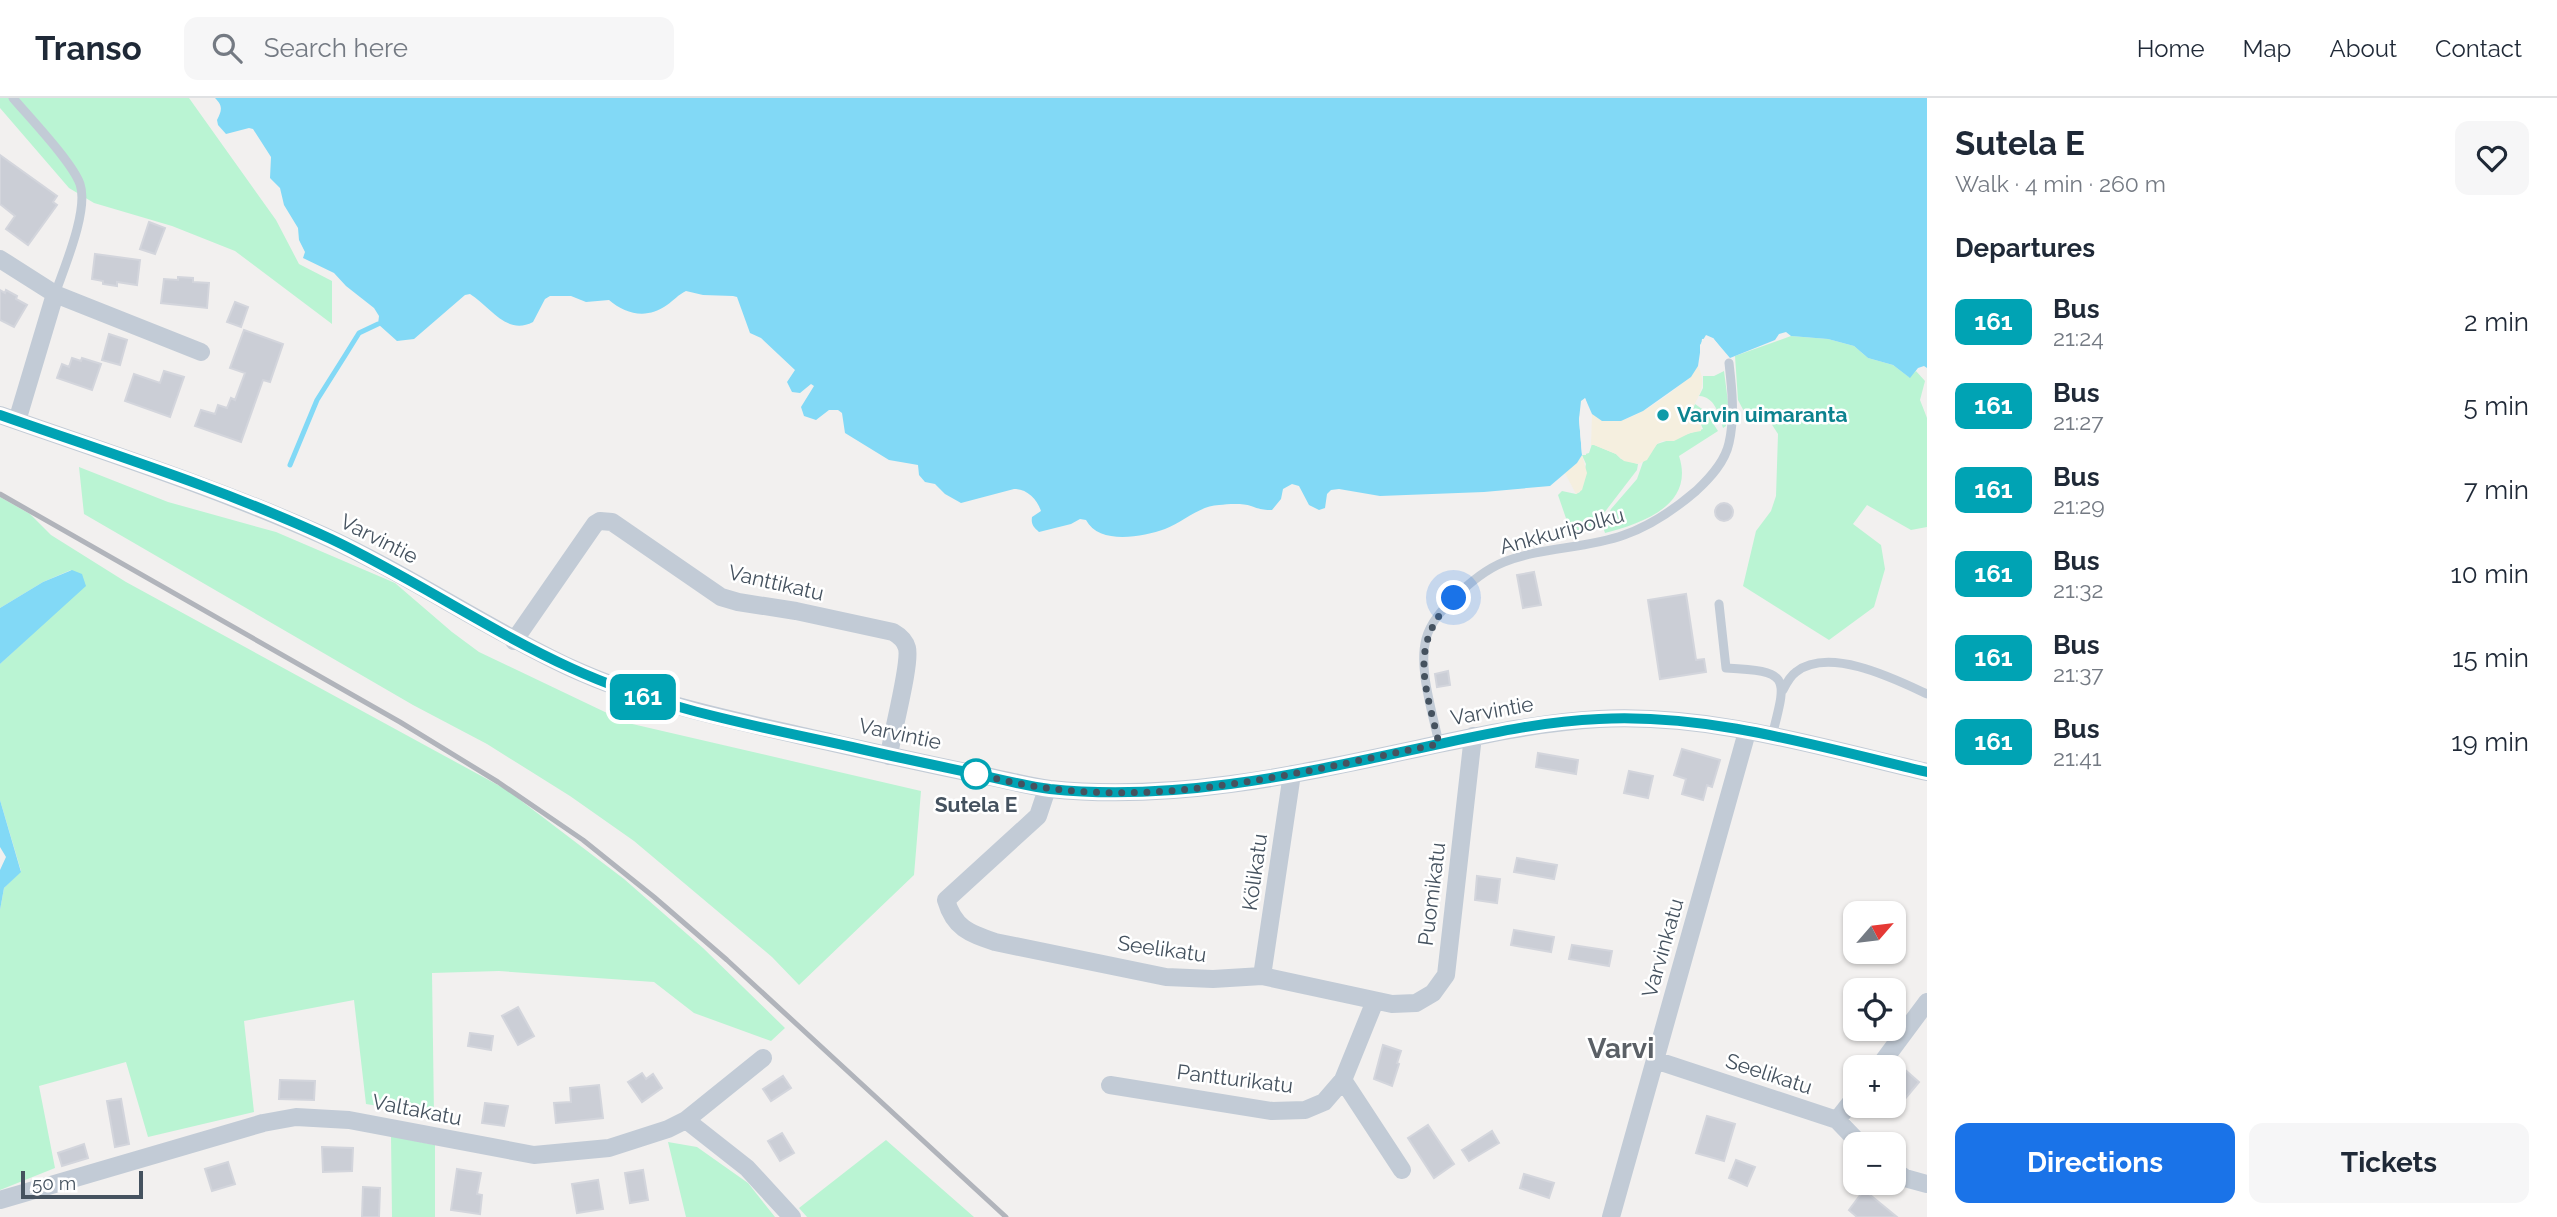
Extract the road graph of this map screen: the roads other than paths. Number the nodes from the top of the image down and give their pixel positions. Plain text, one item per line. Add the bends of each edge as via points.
1 (13, 98) edge
2 (0, 259) edge
3 (55, 294) junction
4 (201, 352) dead end
5 (1729, 363) dead end
6 (8, 418) edge
7 (1719, 604) dead end
8 (514, 640) junction
9 (1783, 690) junction
10 (1927, 694) edge
11 (1747, 732) junction
12 (1473, 736) junction
13 (1772, 736) junction
14 (1439, 744) junction
15 (889, 756) junction
16 (1927, 772) edge
17 (1292, 774) junction
18 (1047, 789) junction
19 (1262, 976) junction
20 (1375, 1001) junction
21 (1927, 1002) edge
22 (1888, 1055) edge
23 (763, 1058) dead end
24 (1656, 1060) junction
25 (1343, 1080) junction
26 (1110, 1085) dead end
27 (1843, 1113) edge
28 (686, 1120) junction
29 (1838, 1120) junction
30 (1849, 1132) edge
31 (1402, 1170) dead end
32 (1906, 1178) edge
33 (1927, 1184) edge
34 (0, 1200) edge
35 (792, 1217) edge
36 (1611, 1217) edge

1 - 3 lane via 73,171 81,190 78,220
2 - 3 street
3 - 4 street
3 - 6 street
5 - 14 lane, Ankkuripolku via 1729,443 1714,472 1688,498 1625,535 1502,563 1466,586 1441,611 1426,637 1424,666
6 - 8 street, Varvintie via 293,522 383,565
7 - 9 lane via 1726,668 1762,669 1780,682
8 - 15 street, Varvintie via 661,703
8 - 15 street, Vanttikatu via 595,524 612,522 721,597 899,635 908,658
9 - 10 lane via 1795,672 1827,663 1881,673
9 - 13 lane
11 - 12 street, Varvintie via 1628,718
11 - 13 street, Varvintie
11 - 24 street, Varvinkatu
12 - 14 street, Varvintie
12 - 20 street, Puomikatu via 1446,975 1433,993 1416,1003
13 - 16 street, Varvintie
14 - 17 street, Varvintie
15 - 18 street, Varvintie
17 - 18 street, Varvintie via 1158,792
17 - 19 street, Kölikatu
18 - 19 street, Seelikatu via 1038,816 946,900 951,916 969,933 1166,976
19 - 20 street, Seelikatu
20 - 25 street, Pantturikatu
21 - 22 street
23 - 28 street, Valtakatu
24 - 29 street, Seelikatu
24 - 36 street, Varvinkatu
25 - 26 street, Pantturikatu via 1324,1101 1306,1110 1283,1111
25 - 31 street
27 - 29 street
28 - 34 street, Valtakatu via 609,1148 534,1156 349,1120 296,1117
28 - 35 street via 747,1168
29 - 30 street, Seelikatu
32 - 33 street

